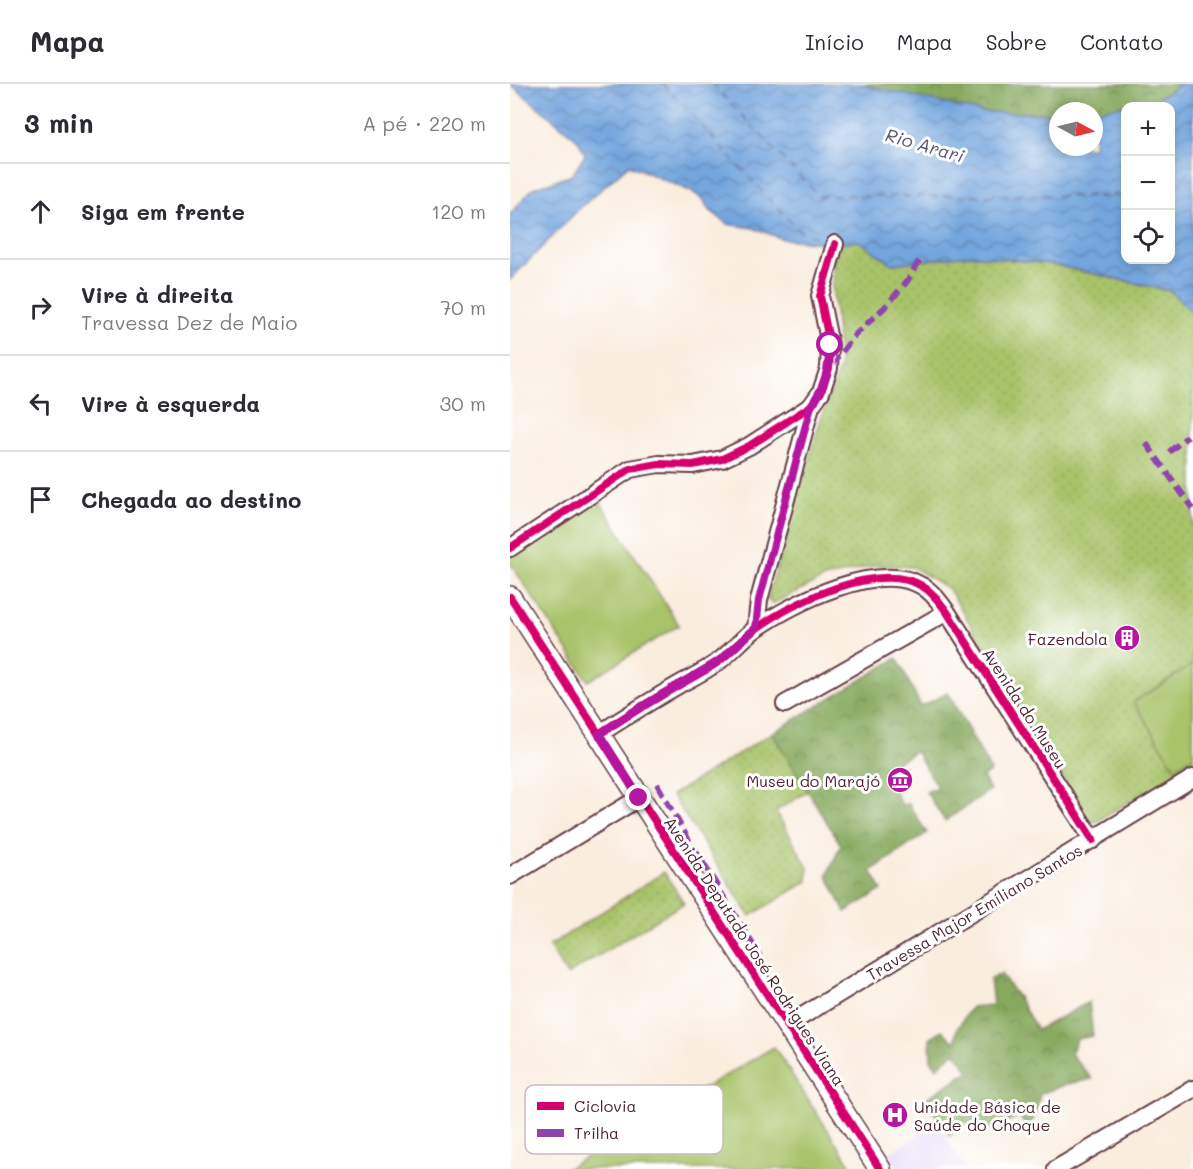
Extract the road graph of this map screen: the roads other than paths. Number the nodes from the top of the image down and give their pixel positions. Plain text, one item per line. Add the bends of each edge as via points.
1 (834, 244) dead end
2 (811, 406) junction
3 (510, 548) edge
4 (510, 597) edge
5 (947, 612) junction
6 (756, 628) junction
7 (785, 704) dead end
8 (599, 734) junction
9 (1193, 778) edge
10 (639, 798) junction
11 (1093, 840) junction
12 (510, 876) edge
13 (786, 1026) junction
14 (1193, 1089) edge
15 (880, 1169) edge
16 (1056, 1169) edge

1 - 2 street via 820,296 830,345 829,368 821,392
2 - 3 street via 722,459 630,469
2 - 6 street via 759,600
4 - 8 street, Avenida Deputado José Rodrigues Viana
5 - 6 street, Avenida do Museu via 921,585 900,578 879,578 840,587
5 - 7 street
5 - 11 street, Avenida do Museu
6 - 8 street via 719,661
8 - 10 street, Avenida Deputado José Rodrigues Viana
9 - 11 street, Travessa Major Emíliano Santos
10 - 12 street
10 - 13 street, Avenida Deputado José Rodrigues Viana
11 - 13 street, Travessa Major Emíliano Santos
13 - 15 street, Avenida Deputado José Rodrigues Viana
14 - 16 street

